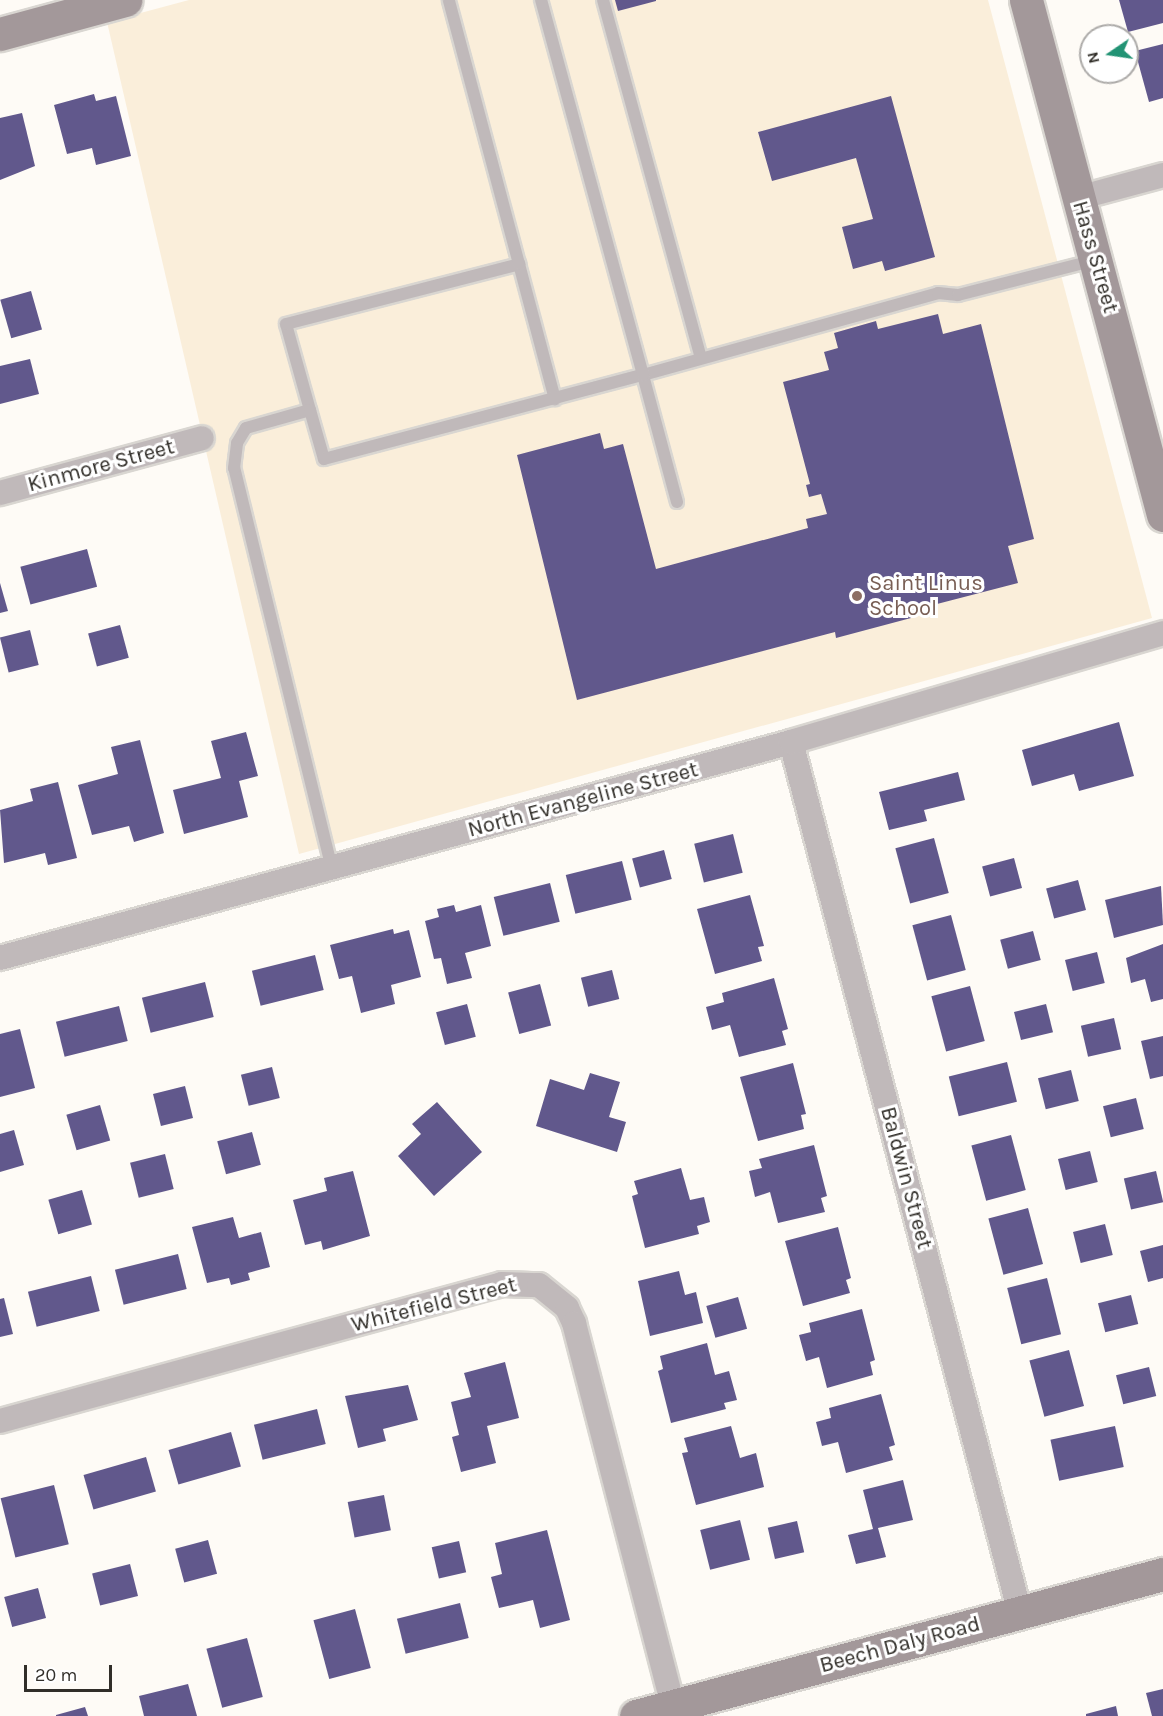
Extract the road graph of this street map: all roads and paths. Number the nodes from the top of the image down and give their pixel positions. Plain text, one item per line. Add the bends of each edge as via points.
1 (125, 0) edge
2 (449, 0) edge
3 (541, 0) edge
4 (603, 0) edge
5 (1026, 0) edge
6 (0, 34) edge
7 (1163, 175) edge
8 (1078, 198) junction
9 (1096, 260) junction
10 (519, 264) junction
11 (701, 358) junction
12 (643, 375) junction
13 (555, 399) junction
14 (310, 410) junction
15 (202, 438) dead end
16 (0, 493) edge
17 (677, 502) dead end
18 (1163, 515) edge
19 (1163, 633) edge
20 (791, 742) junction
21 (332, 869) junction
22 (0, 958) edge
23 (0, 1420) edge
24 (1163, 1574) edge
25 (1020, 1613) junction
26 (673, 1706) junction
27 (636, 1716) edge

1 - 6 street
2 - 10 lane
3 - 12 lane
4 - 11 lane
5 - 8 street, Hass Street
7 - 8 street
8 - 9 street, Hass Street
9 - 11 lane via 958,295 938,292
9 - 18 street, Hass Street
10 - 13 lane
10 - 14 lane via 286,324
11 - 12 lane
12 - 13 lane
12 - 17 lane
13 - 14 lane via 324,459
14 - 21 lane via 246,428 237,444 234,468
15 - 16 street, Kinmore Street
19 - 20 street, North Evangeline Street
20 - 21 street, North Evangeline Street
20 - 25 street, Baldwin Street
21 - 22 street, North Evangeline Street
23 - 26 street, Whitefield Street via 502,1284 538,1286 561,1301 574,1323
24 - 25 street, Beech Daly Road
25 - 26 street, Beech Daly Road
26 - 27 street, Beech Daly Road

